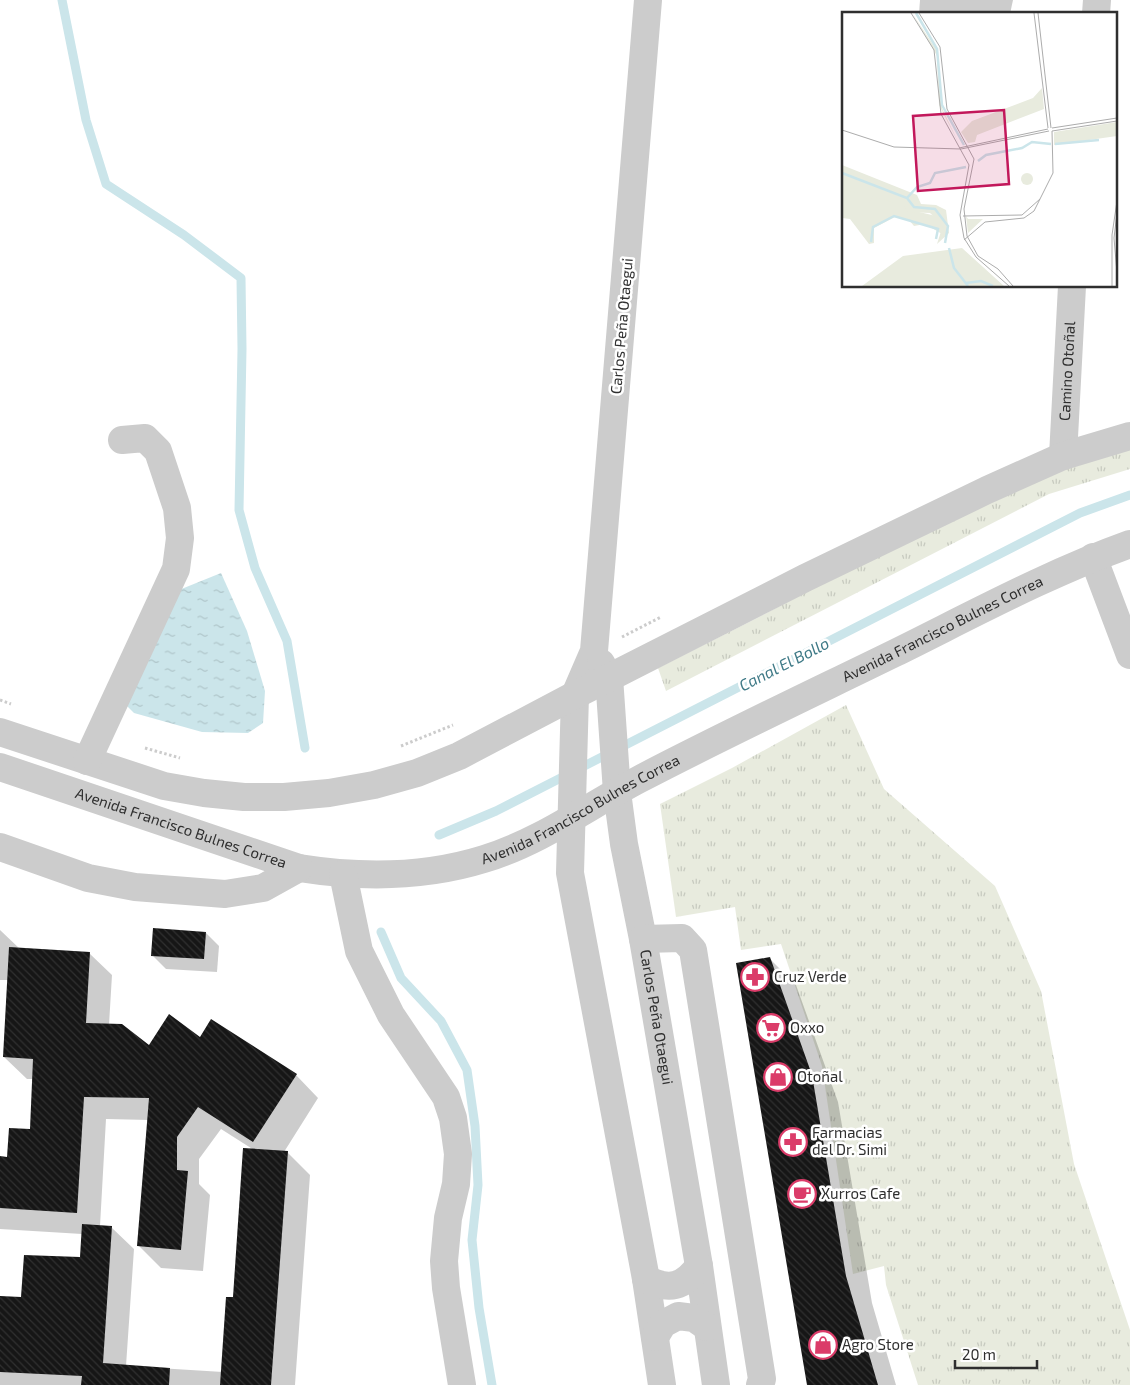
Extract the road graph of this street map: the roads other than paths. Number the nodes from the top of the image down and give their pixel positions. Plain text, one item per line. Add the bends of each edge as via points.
1 (648, 0) edge
2 (1072, 288) edge
3 (1130, 436) edge
4 (122, 440) dead end
5 (1062, 456) junction
6 (1130, 544) edge
7 (1093, 557) junction
8 (594, 652) junction
9 (1130, 655) edge
10 (609, 677) junction
11 (575, 695) junction
12 (0, 732) edge
13 (87, 761) junction
14 (0, 767) edge
15 (616, 781) junction
16 (572, 818) junction
17 (0, 847) edge
18 (300, 868) junction
19 (343, 874) junction
20 (643, 939) junction
21 (699, 1266) junction
22 (646, 1279) junction
23 (708, 1327) junction
24 (654, 1337) junction
25 (462, 1385) edge
26 (662, 1385) edge
27 (716, 1385) edge
28 (760, 1385) edge

1 - 8 street, Carlos Peña Otaegui
2 - 5 street, Camino Otoñal
3 - 5 street
4 - 13 street via 145,438 158,451 177,508 180,538 176,569
5 - 10 street via 805,578
6 - 7 street, Avenida Francisco Bulnes Correa
7 - 9 street
7 - 15 street, Avenida Francisco Bulnes Correa via 638,780
8 - 10 street, Carlos Peña Otaegui
8 - 11 street, Carlos Peña Otaegui
10 - 11 street
10 - 15 street, Carlos Peña Otaegui
11 - 13 street via 459,756 417,773 329,793 268,797 204,793 164,786
11 - 16 street, Carlos Peña Otaegui
12 - 13 street
14 - 18 street, Avenida Francisco Bulnes Correa
15 - 16 street, Avenida Francisco Bulnes Correa
15 - 20 street, Carlos Peña Otaegui via 624,844
16 - 19 street, Avenida Francisco Bulnes Correa via 520,845 484,859 413,874
16 - 22 street, Carlos Peña Otaegui via 570,873
17 - 18 street via 88,878 135,887 225,894 263,888
18 - 19 street, Avenida Francisco Bulnes Correa
19 - 25 street via 359,951 391,1015 446,1097 453,1118 458,1154 444,1261
20 - 21 street, Carlos Peña Otaegui
20 - 28 street via 682,938 693,950 762,1379
21 - 22 street via 682,1283 670,1286 657,1285
21 - 23 street, Carlos Peña Otaegui
22 - 24 street, Carlos Peña Otaegui
23 - 24 street via 694,1318 678,1316 663,1324
23 - 27 street, Carlos Peña Otaegui
24 - 26 street, Carlos Peña Otaegui

